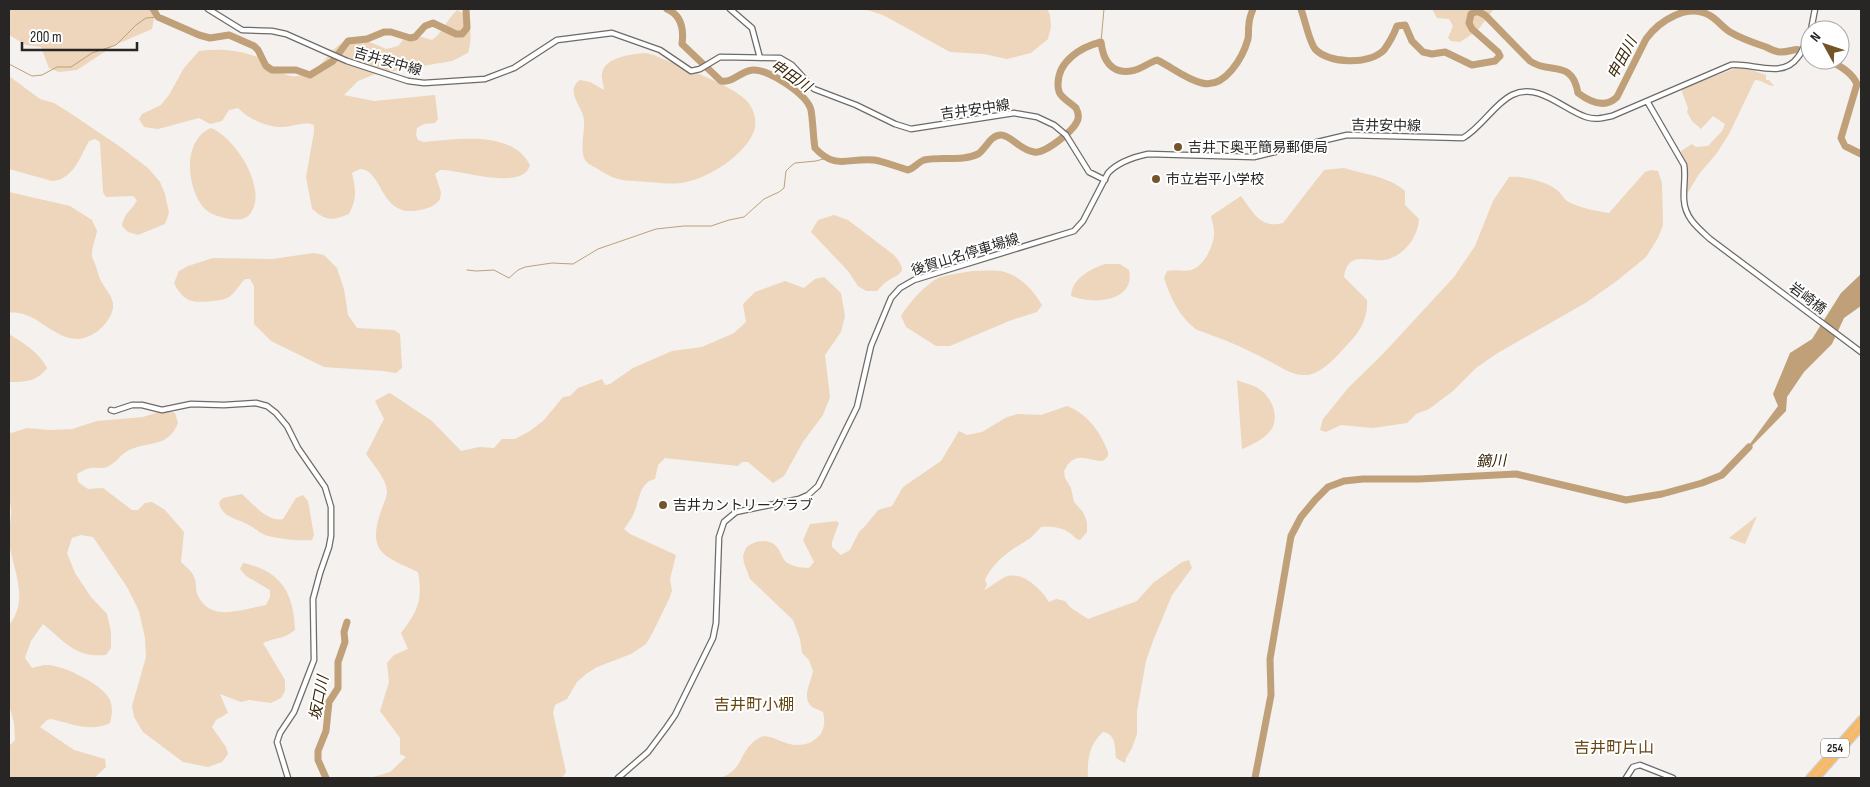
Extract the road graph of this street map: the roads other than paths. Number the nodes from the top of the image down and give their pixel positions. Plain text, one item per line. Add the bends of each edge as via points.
1 (208, 9) edge
2 (730, 9) edge
3 (1800, 55) edge
4 (760, 58) junction
5 (1647, 101) junction
6 (1105, 180) junction
7 (1861, 352) edge
8 (111, 410) dead end
9 (1861, 719) edge
10 (1861, 728) edge
11 (288, 778) edge
12 (618, 778) edge
13 (1626, 778) edge
14 (1673, 778) edge
15 (1809, 778) edge
16 (1817, 778) edge

1 - 4 main road, 吉井安中線 via 242,30 286,34 346,62 424,83 485,79 514,68 557,40 612,33 660,50 686,70 696,71 720,57
2 - 4 main road via 752,28
3 - 5 main road via 1788,66 1777,70 1731,65
4 - 6 main road, 吉井安中線 via 786,60 814,89 904,127 925,128 1014,114 1037,117 1061,130 1089,172
5 - 6 main road, 吉井安中線 via 1599,119 1585,117 1537,92 1524,92 1511,96 1473,132 1462,138 1347,135 1254,157 1148,154 1115,166
5 - 7 main road, 岩崎橋 via 1684,164 1684,200 1691,221 1710,239
6 - 12 main road, 後賀山名停車場線 via 1074,231 914,280 891,298 871,346 857,407 818,486 799,498 736,512 724,522 719,537 713,638 675,715 648,752
8 - 11 main road via 132,405 162,410 191,404 224,406 256,403 267,406 288,426 298,448 325,487 331,508 331,536 313,599 314,660 294,712 277,742
9 - 15 highway, 254
10 - 16 highway, 254
13 - 14 main road via 1633,767 1640,765

